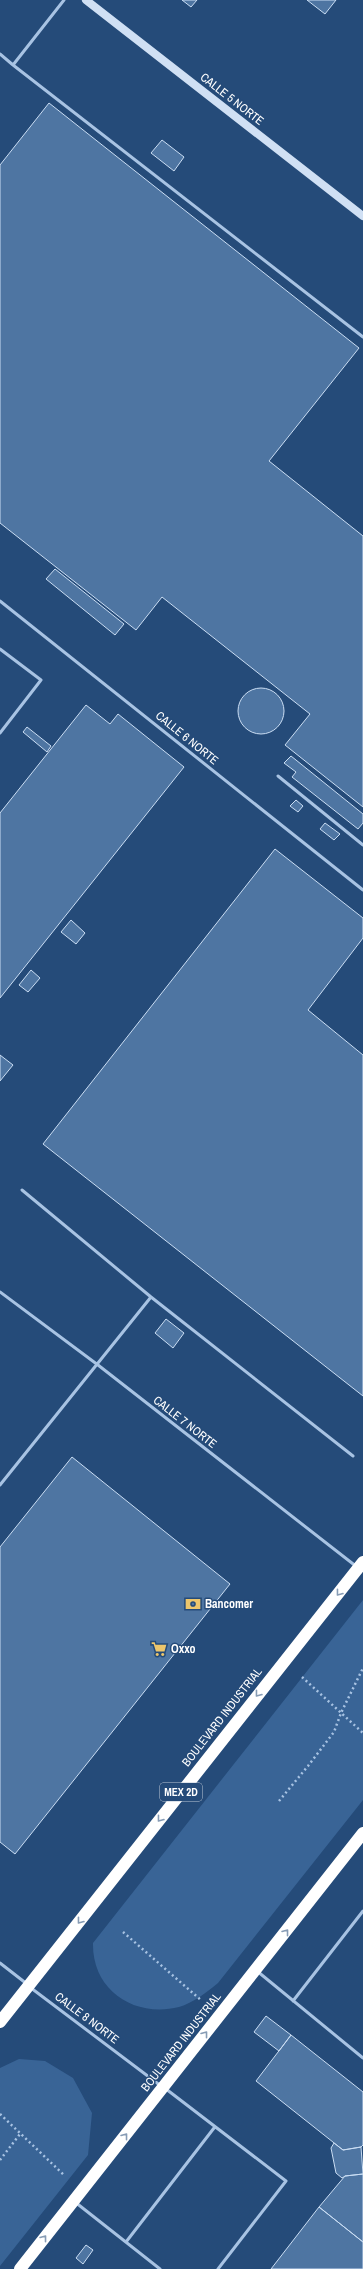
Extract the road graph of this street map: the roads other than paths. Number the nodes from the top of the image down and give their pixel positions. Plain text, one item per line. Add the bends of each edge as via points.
1 (64, 0) edge
2 (86, 0) edge
3 (0, 54) edge
4 (13, 65) junction
5 (363, 216) edge
6 (363, 337) edge
7 (0, 601) edge
8 (0, 649) edge
9 (0, 733) edge
10 (278, 776) dead end
11 (363, 845) edge
12 (363, 890) edge
13 (22, 1190) dead end
14 (0, 1292) edge
15 (151, 1296) junction
16 (98, 1365) junction
17 (353, 1456) dead end
18 (0, 1485) edge
19 (361, 1565) edge
20 (363, 1833) edge
21 (363, 1910) edge
22 (0, 1963) edge
23 (256, 1970) junction
24 (28, 1986) junction
25 (293, 2001) junction
26 (0, 2022) edge
27 (363, 2058) edge
28 (163, 2087) junction
29 (214, 2128) junction
30 (74, 2201) junction
31 (126, 2242) junction
32 (20, 2269) edge
33 (160, 2269) edge
34 (218, 2269) edge

1 - 4 lane
2 - 5 street, CALLE 5 NORTE
3 - 4 lane
4 - 6 lane
7 - 12 lane, CALLE 6 NORTE
8 - 9 lane via 41,680
10 - 11 lane
13 - 15 lane
14 - 16 lane, CALLE 7 NORTE
15 - 16 lane
15 - 17 lane
16 - 18 lane
16 - 19 lane, CALLE 7 NORTE
19 -> 24 highway, BOULEVARD INDUSTRIAL / MEX 2D
23 -> 20 highway, BOULEVARD INDUSTRIAL
21 - 25 lane
22 - 24 lane, CALLE 8 NORTE
23 - 25 lane
28 -> 23 highway, BOULEVARD INDUSTRIAL
24 - 26 highway, BOULEVARD INDUSTRIAL / MEX 2D
24 - 28 lane, CALLE 8 NORTE
25 - 27 lane
28 - 29 lane, CALLE 8 NORTE
30 -> 28 highway, BOULEVARD INDUSTRIAL
29 - 31 lane
29 - 34 lane, CALLE 8 NORTE via 286,2181
30 - 31 lane
32 -> 30 highway, BOULEVARD INDUSTRIAL
31 - 33 lane

